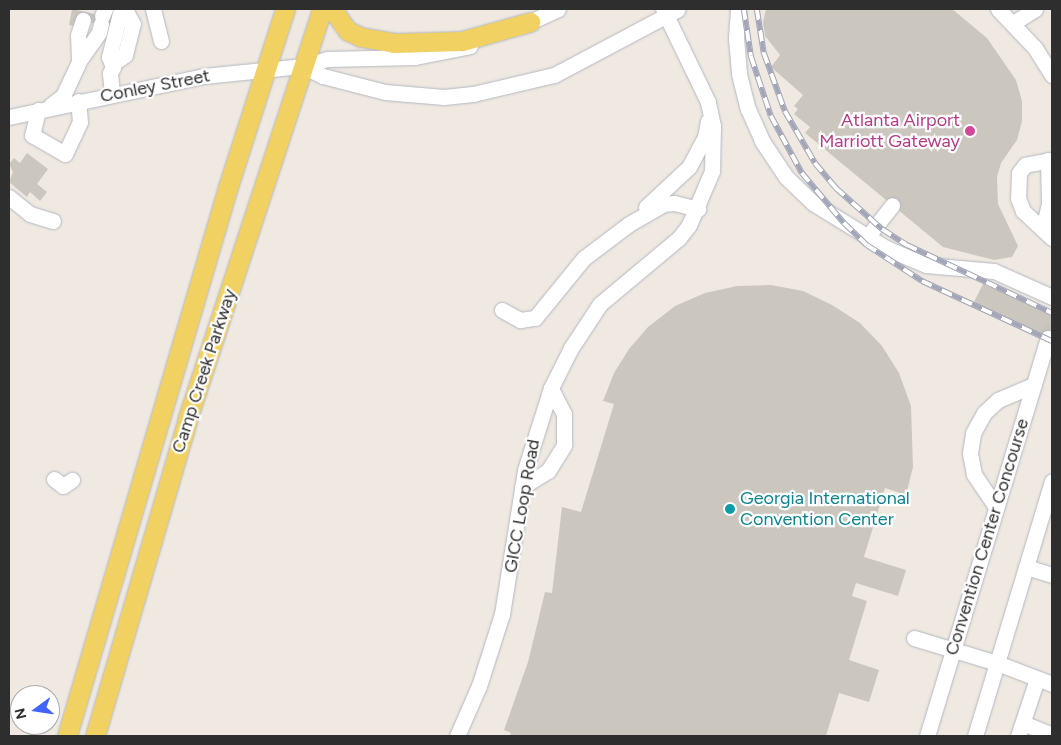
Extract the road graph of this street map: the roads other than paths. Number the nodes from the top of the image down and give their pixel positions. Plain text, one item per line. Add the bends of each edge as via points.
1 (154, 9) edge
2 (285, 9) edge
3 (322, 9) edge
4 (332, 9) edge
5 (558, 9) edge
6 (738, 9) edge
7 (998, 9) edge
8 (1035, 9) edge
9 (125, 10) edge
10 (669, 11) edge
11 (93, 15) tunnel mouth
12 (530, 22) junction
13 (1013, 23) junction
14 (161, 41) dead end
15 (77, 66) junction
16 (303, 66) junction
17 (113, 67) junction
18 (266, 68) junction
19 (1052, 75) edge
20 (134, 89) junction
21 (112, 93) junction
22 (83, 100) junction
23 (708, 102) junction
24 (43, 109) junction
25 (9, 117) edge
26 (1050, 160) edge
27 (9, 197) edge
28 (892, 206) dead end
29 (698, 209) junction
30 (53, 221) dead end
31 (1048, 233) edge
32 (868, 236) junction
33 (605, 241) junction
34 (1052, 297) edge
35 (502, 310) dead end
36 (1048, 338) dead end
37 (1034, 385) junction
38 (551, 388) junction
39 (54, 480) dead end
40 (72, 480) dead end
41 (1052, 481) edge
42 (522, 487) junction
43 (996, 507) junction
44 (1026, 567) junction
45 (1052, 575) edge
46 (914, 638) dead end
47 (953, 650) junction
48 (997, 663) junction
49 (1037, 679) junction
50 (1052, 684) edge
51 (1021, 730) edge
52 (1052, 735) edge
53 (67, 736) edge
54 (95, 736) edge
55 (456, 736) edge
56 (927, 736) edge
57 (975, 736) edge

1 - 14 street
2 - 18 main road, Camp Creek Parkway
3 - 16 main road, Camp Creek Parkway
4 - 12 main road via 348,31 360,37 394,43 462,41
5 - 12 street
6 - 32 street via 739,74 748,109 762,141 786,177 812,203
7 - 13 street
8 - 13 street
9 - 17 street via 109,58
10 - 16 street via 554,75 473,94 428,96 385,92 322,76
10 - 23 street, GICC Loop Road
11 - 15 street via 78,35
12 - 16 street via 486,41 438,54 327,59
13 - 19 street
15 - 22 street
15 - 24 street via 63,96
16 - 18 street, Conley Street
16 - 54 main road, Camp Creek Parkway via 188,417
17 - 20 street via 114,81
17 - 21 street
18 - 20 street, Conley Street
18 - 53 main road, Camp Creek Parkway
20 - 21 street, Conley Street
21 - 22 street, Conley Street
22 - 24 street, Conley Street
22 - 24 street via 80,122 65,154 32,135
23 - 29 street, GICC Loop Road via 713,126 713,156 708,184
23 - 33 street via 704,137 689,167
24 - 25 street, Conley Street
26 - 31 street
26 - 31 street via 1034,161 1019,173 1018,198 1023,210
27 - 30 street via 30,214
28 - 32 street
29 - 33 street via 674,203 663,204
29 - 38 street, GICC Loop Road via 679,238 600,304 571,348
32 - 34 street via 926,265 994,271
33 - 35 street via 569,274 535,318 520,320
36 - 37 street, Convention Center Concourse
37 - 43 street, Convention Center Concourse
37 - 43 street via 998,400 984,413 973,433 970,454 974,474
38 - 42 street, GICC Loop Road via 534,435
38 - 42 street via 564,414 564,445 548,471
39 - 40 street via 63,486
41 - 44 street
42 - 55 street, GICC Loop Road via 502,614 479,686
43 - 47 street, Convention Center Concourse
44 - 45 street
44 - 48 street
46 - 47 street
47 - 48 street
47 - 56 street, Convention Center Concourse
48 - 49 street
48 - 57 street
49 - 50 street
49 - 51 street
51 - 52 street

